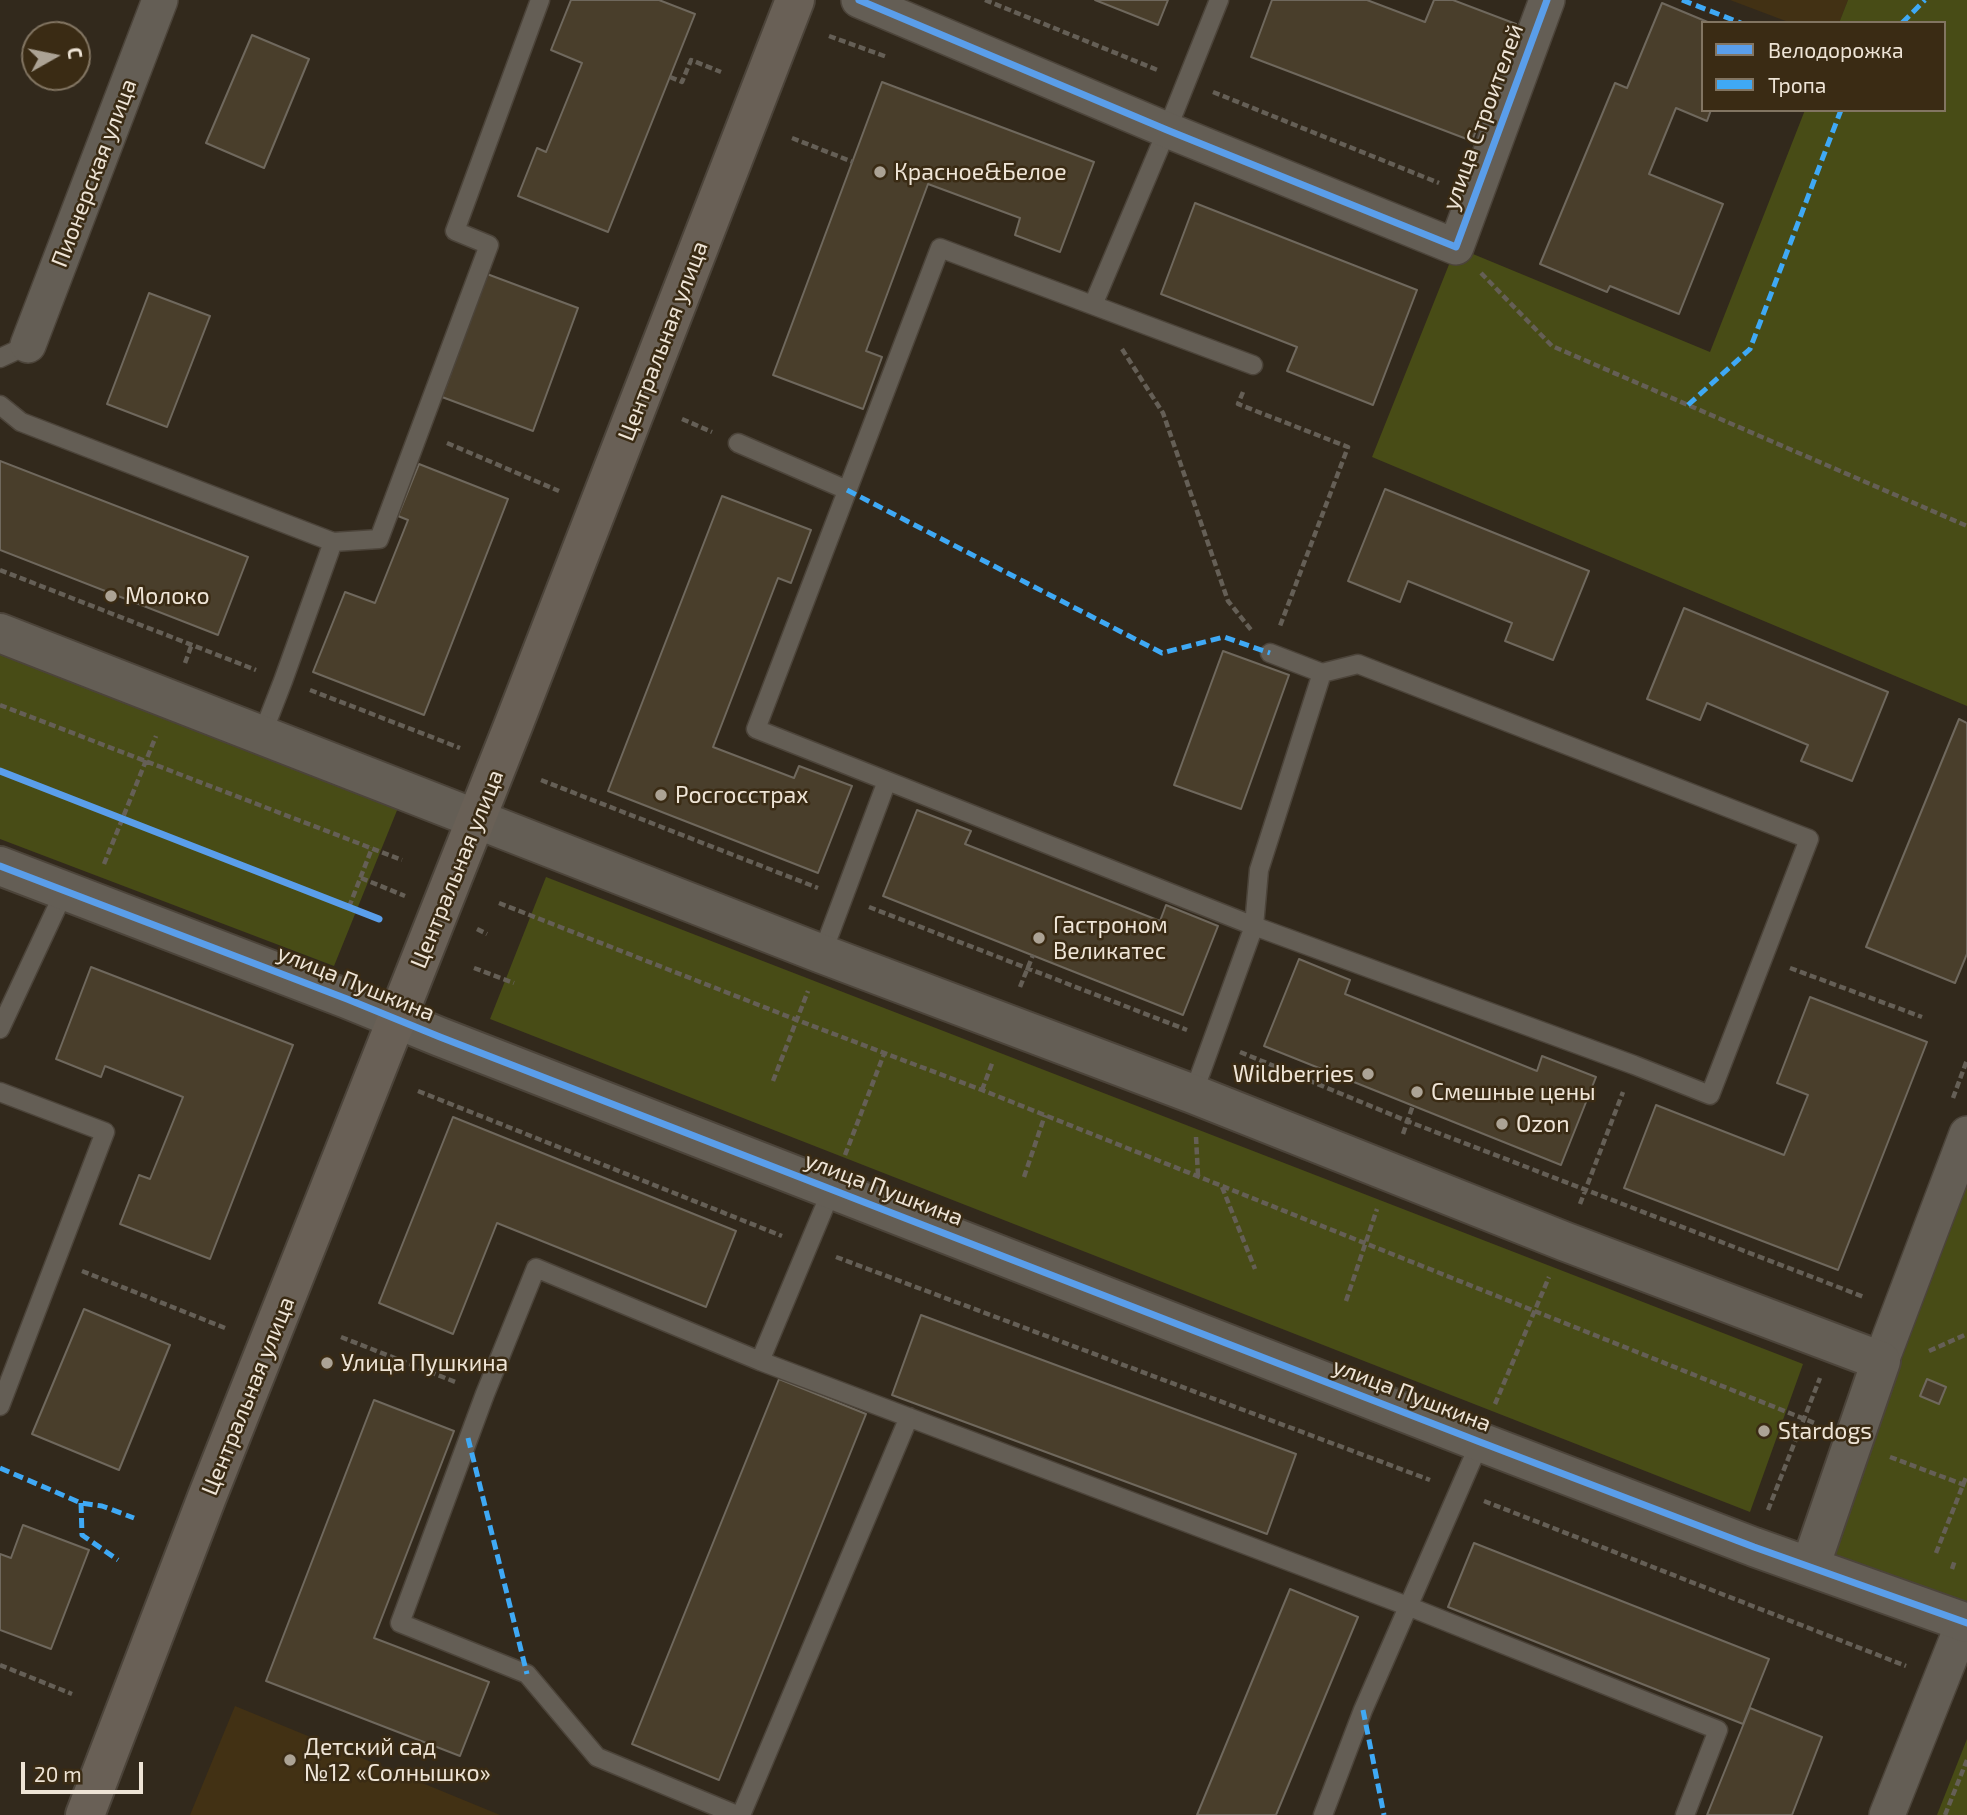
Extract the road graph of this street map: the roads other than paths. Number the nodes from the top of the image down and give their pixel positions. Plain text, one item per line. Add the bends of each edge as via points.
1 (160, 0) edge
2 (540, 0) edge
3 (795, 0) edge
4 (859, 0) edge
5 (1219, 0) edge
6 (1547, 0) edge
7 (1167, 130) junction
8 (1093, 305) junction
9 (14, 352) edge
10 (1254, 365) road end
11 (0, 405) edge
12 (738, 443) dead end
13 (848, 490) junction
14 (333, 542) junction
15 (0, 633) edge
16 (1270, 653) road end
17 (1322, 673) junction
18 (262, 735) junction
19 (887, 781) junction
20 (477, 820) junction
21 (0, 866) edge
22 (77, 895) junction
23 (1254, 926) junction
24 (822, 954) junction
25 (397, 1020) junction
26 (0, 1029) edge
27 (0, 1092) edge
28 (1193, 1094) junction
29 (1967, 1134) edge
30 (832, 1189) junction
31 (760, 1361) junction
32 (1881, 1362) junction
33 (0, 1406) edge
34 (909, 1417) junction
35 (1480, 1442) junction
36 (1810, 1567) junction
37 (1409, 1607) junction
38 (1965, 1623) edge
39 (85, 1815) edge
40 (739, 1815) edge
41 (1323, 1815) edge
42 (1685, 1815) edge
43 (1887, 1815) edge

1 - 9 street, Пионерская улица
2 - 14 lane via 456,231 489,245 420,432 379,539
3 - 20 main road, Центральная улица
4 - 7 street
5 - 7 lane
6 - 7 street, улица Строителей via 1456,247
7 - 8 lane
8 - 10 lane
8 - 13 lane via 940,248
11 - 14 lane via 22,422
12 - 13 lane
13 - 19 lane via 756,729
14 - 18 lane
15 - 18 street
16 - 17 lane
17 - 23 lane via 1259,870
17 - 23 lane via 1358,664 1809,839 1710,1095
18 - 20 street
19 - 23 lane
19 - 24 lane
20 - 24 street
20 - 25 main road, Центральная улица
21 - 22 street, улица Пушкина
22 - 25 street, улица Пушкина
22 - 26 lane
23 - 28 lane
24 - 28 street
25 - 30 street, улица Пушкина
25 - 39 main road, Центральная улица
27 - 33 lane via 105,1132
28 - 32 street
29 - 32 street
30 - 31 lane
30 - 35 street, улица Пушкина
31 - 34 lane
31 - 40 lane via 536,1268 400,1623 527,1674 597,1757
32 - 36 street
34 - 37 lane
34 - 40 lane
35 - 36 street, улица Пушкина
35 - 37 lane
36 - 38 street
37 - 41 lane
37 - 42 lane via 1718,1730
38 - 43 street

